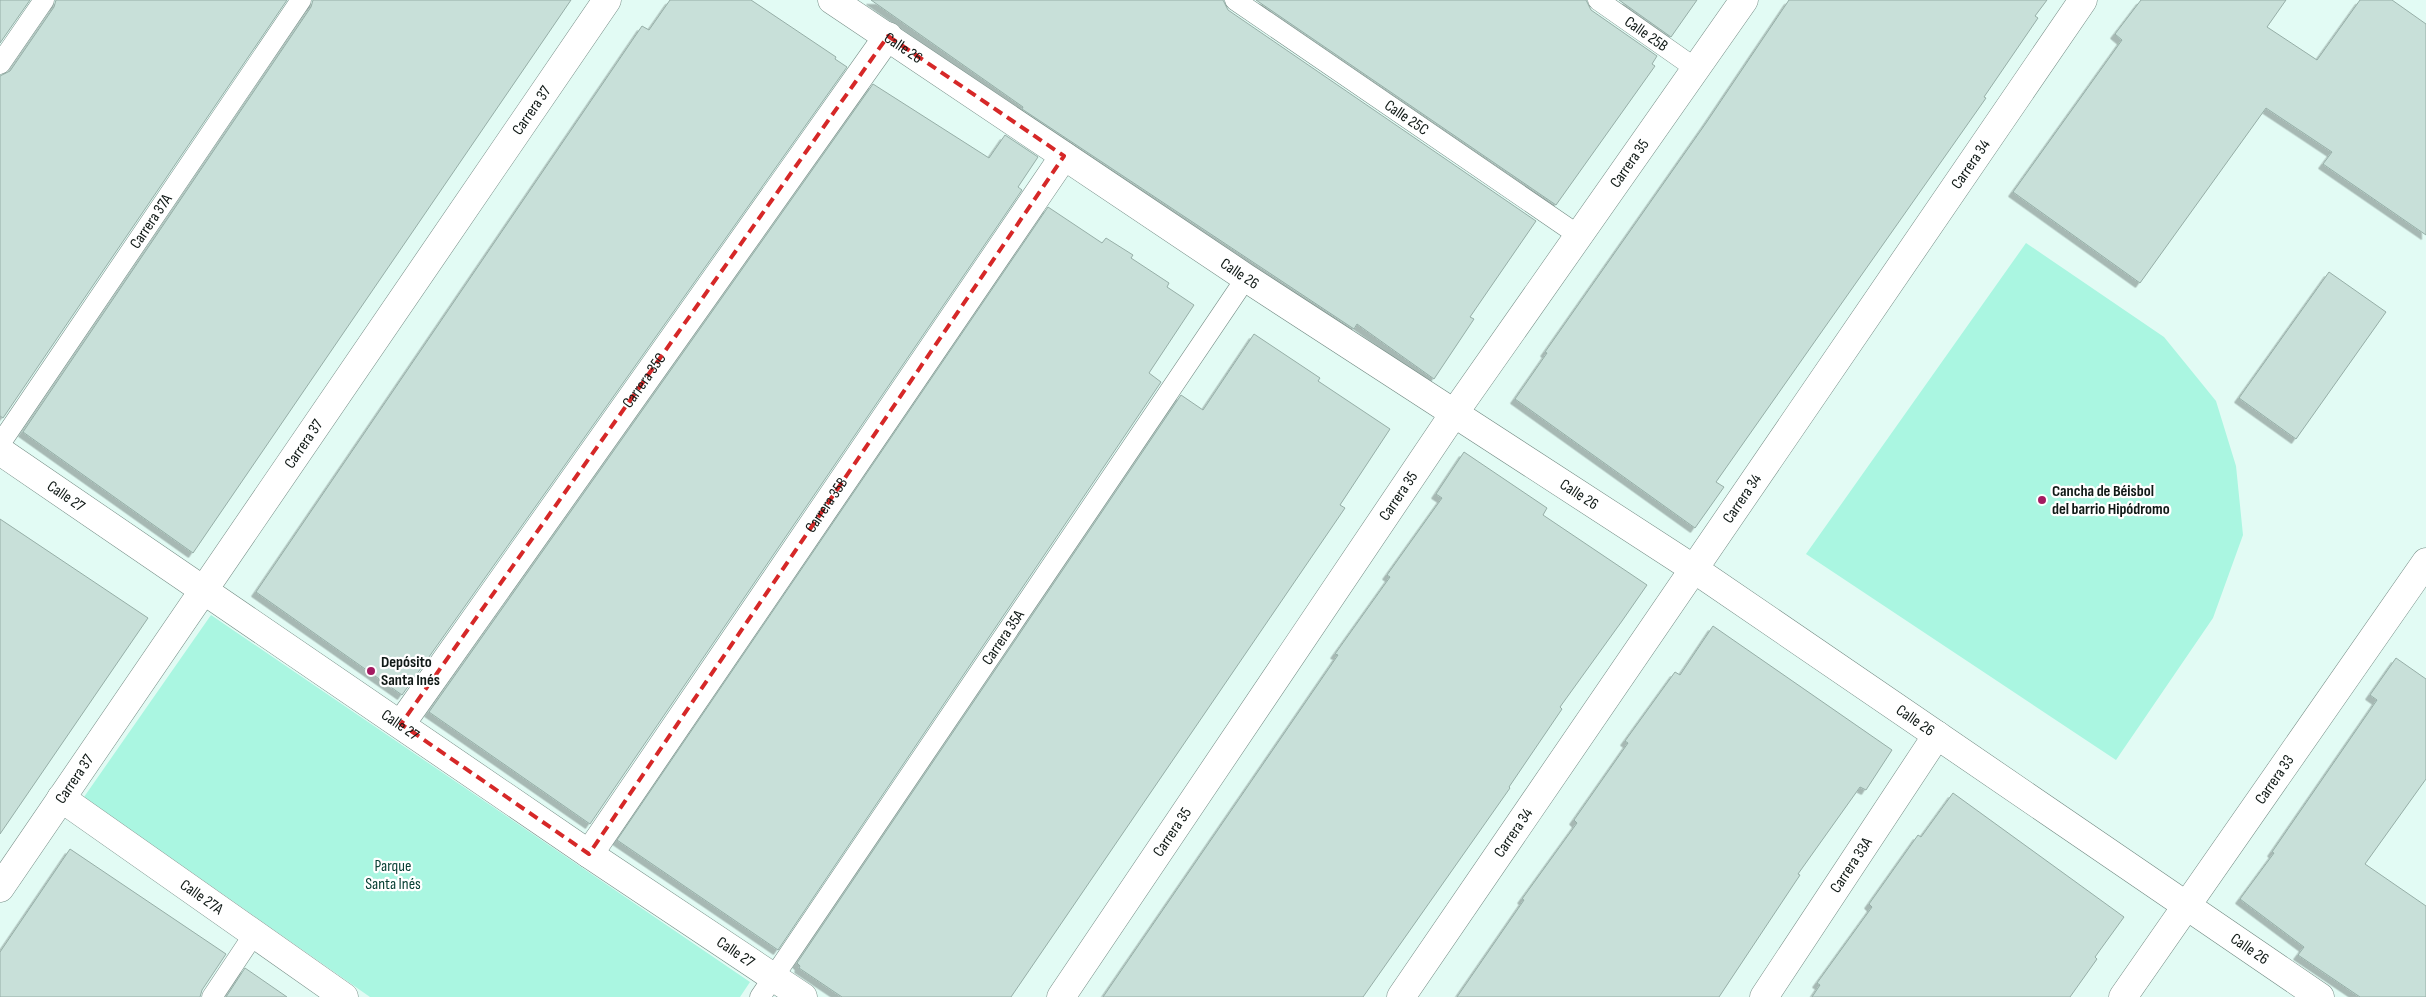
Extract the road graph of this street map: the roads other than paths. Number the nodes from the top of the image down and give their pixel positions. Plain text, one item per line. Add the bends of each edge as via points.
1 (44, 0) edge
2 (301, 0) edge
3 (607, 0) edge
4 (832, 0) edge
5 (1235, 0) edge
6 (1598, 0) edge
7 (1744, 0) edge
8 (2083, 0) edge
9 (888, 36) junction
10 (0, 64) edge
11 (1695, 68) junction
12 (1064, 156) junction
13 (1578, 235) junction
14 (1246, 278) junction
15 (1455, 412) junction
16 (0, 444) edge
17 (0, 451) edge
18 (2426, 562) edge
19 (1694, 569) junction
20 (204, 590) junction
21 (401, 724) junction
22 (1937, 735) junction
23 (61, 798) junction
24 (589, 854) junction
25 (0, 888) edge
26 (2187, 905) junction
27 (254, 934) junction
28 (767, 987) edge
29 (212, 997) edge
30 (344, 997) edge
31 (803, 997) edge
32 (1061, 997) edge
33 (1401, 997) edge
34 (1764, 997) edge
35 (2124, 997) edge
36 (2320, 997) edge

1 - 10 lane
2 - 16 lane, Carrera 37A
3 - 20 street, Carrera 37
4 - 9 street, Calle 26
5 - 13 lane, Calle 25C
6 - 11 lane, Calle 25B
7 - 11 street, Carrera 35
8 - 19 street, Carrera 34
9 - 12 street, Calle 26
9 - 21 street, Carrera 35C
11 - 13 street, Carrera 35
12 - 14 street, Calle 26
12 - 24 street, Carrera 35B
13 - 15 street, Carrera 35
14 - 15 street, Calle 26
14 - 28 lane, Carrera 35A
15 - 19 street, Calle 26
15 - 32 street, Carrera 35
17 - 20 street, Calle 27
18 - 26 street, Carrera 33
19 - 22 street, Calle 26
19 - 33 street, Carrera 34
20 - 21 street, Calle 27
20 - 23 street, Carrera 37
21 - 24 street, Calle 27
22 - 26 street, Calle 26
22 - 34 street, Carrera 33A
23 - 25 street, Carrera 37
23 - 27 street, Calle 27A
24 - 28 street, Calle 27
26 - 35 street, Carrera 33
26 - 36 street, Calle 26
27 - 29 lane
27 - 30 street, Calle 27A
28 - 31 street, Calle 27

